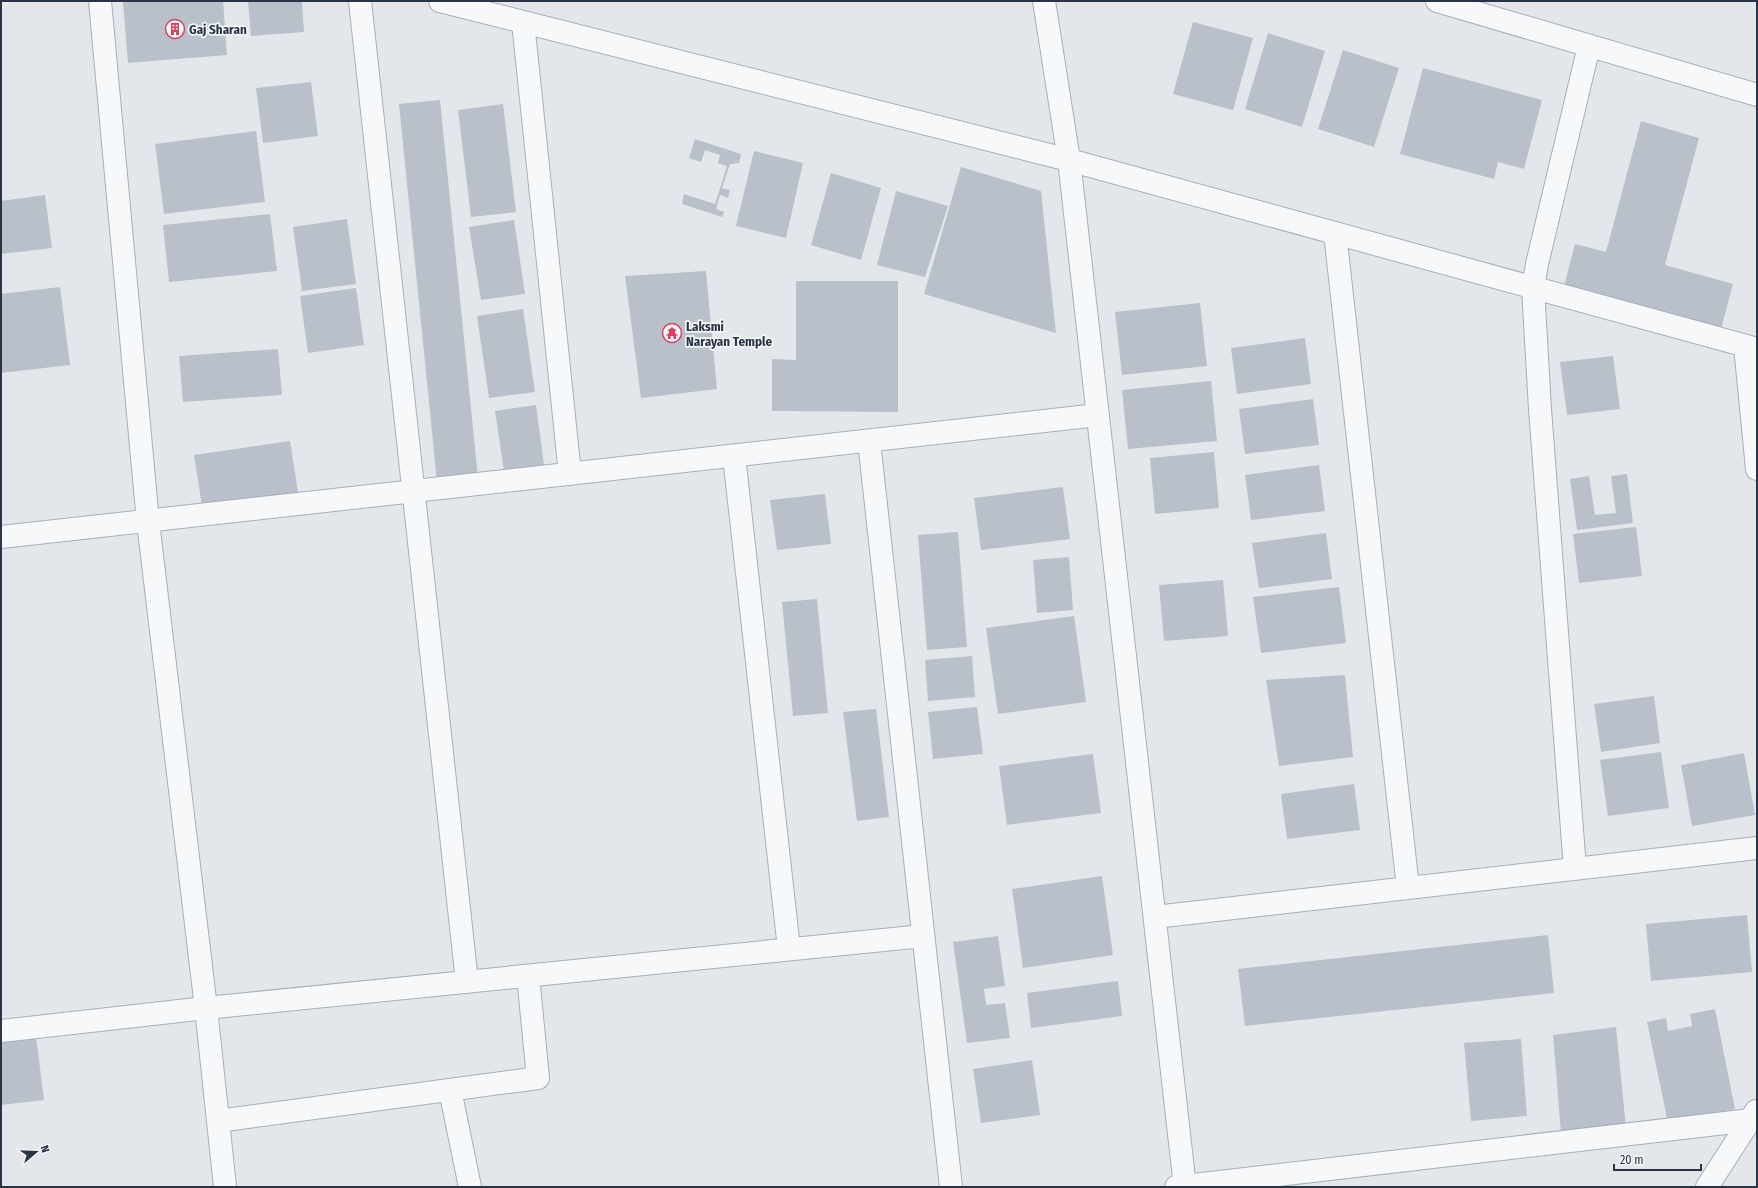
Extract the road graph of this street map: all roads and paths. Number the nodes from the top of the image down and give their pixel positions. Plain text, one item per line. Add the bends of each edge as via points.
1 (100, 1) edge
2 (360, 1) edge
3 (440, 1) edge
4 (1044, 1) edge
5 (1437, 1) edge
6 (523, 22) junction
7 (1589, 46) junction
8 (1757, 95) edge
9 (1069, 160) junction
10 (1335, 233) junction
11 (1533, 288) junction
12 (1751, 347) edge
13 (1098, 415) junction
14 (869, 441) junction
15 (734, 456) junction
16 (1757, 469) edge
17 (570, 474) junction
18 (414, 492) junction
19 (148, 522) junction
20 (1, 537) edge
21 (1757, 848) edge
22 (1575, 870) junction
23 (1408, 888) junction
24 (1155, 917) junction
25 (923, 936) junction
26 (789, 950) junction
27 (528, 976) junction
28 (467, 982) junction
29 (206, 1008) junction
30 (1, 1031) edge
31 (450, 1090) junction
32 (1754, 1115) edge
33 (218, 1121) junction
34 (225, 1187) edge
35 (470, 1187) edge
36 (952, 1187) edge
37 (1182, 1187) edge
38 (1707, 1187) edge

1 - 19 street
2 - 18 street
3 - 6 street
4 - 9 street
5 - 7 street
6 - 9 street
6 - 17 street
7 - 8 street
7 - 11 street
9 - 10 street
9 - 13 street
10 - 11 street
10 - 23 street
11 - 12 street
11 - 22 street
12 - 16 street
13 - 14 street
13 - 24 street
14 - 15 street
14 - 25 street
15 - 17 street
15 - 26 street
17 - 18 street
18 - 19 street
18 - 28 street
19 - 20 street
19 - 29 street
21 - 22 street
22 - 23 street
23 - 24 street
24 - 37 street
25 - 26 street
25 - 36 street
26 - 27 street
27 - 28 street
27 - 31 street via 538,1078
28 - 29 street
29 - 30 street
29 - 33 street
31 - 33 street
31 - 35 street
32 - 37 street
32 - 38 street
33 - 34 street

